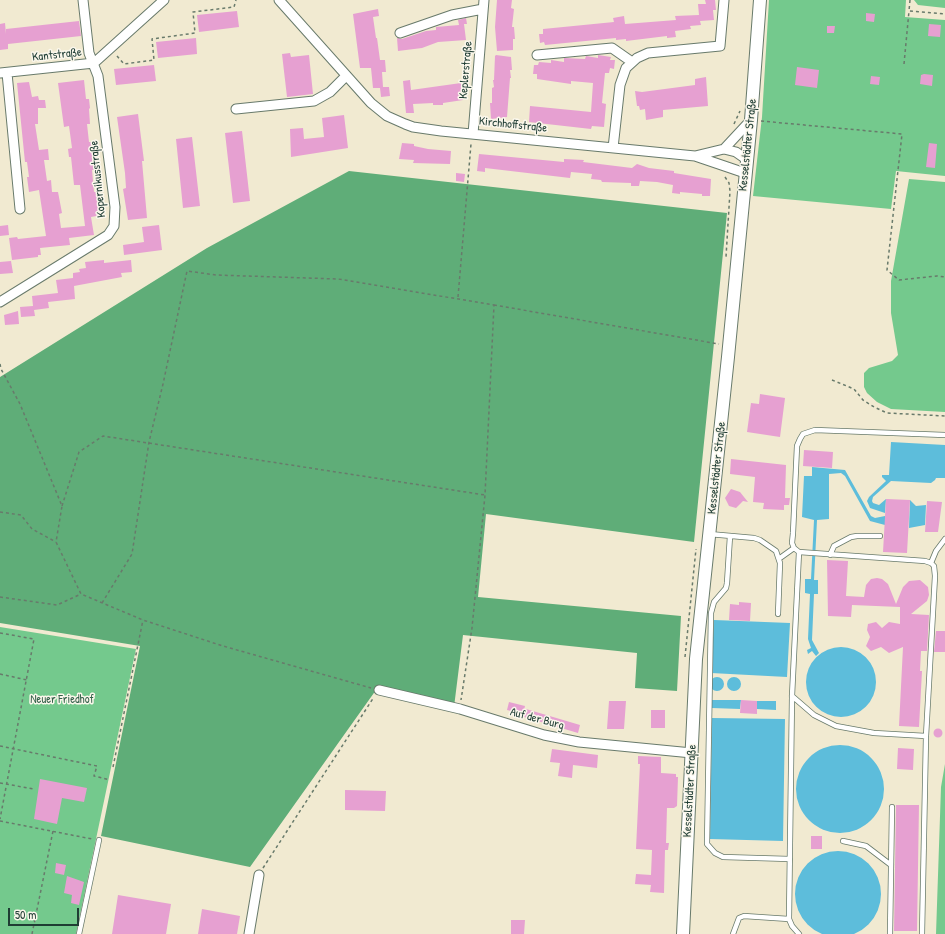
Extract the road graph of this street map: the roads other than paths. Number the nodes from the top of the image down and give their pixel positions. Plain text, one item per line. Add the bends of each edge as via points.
1 (83, 0) edge
2 (164, 0) edge
3 (279, 0) edge
4 (724, 0) edge
5 (760, 1) edge
6 (483, 5) edge
7 (400, 33) dead end
8 (537, 55) dead end
9 (632, 62) junction
10 (94, 63) junction
11 (4, 73) edge
12 (345, 77) junction
13 (236, 109) dead end
14 (751, 120) junction
15 (473, 134) junction
16 (613, 148) junction
17 (724, 149) junction
18 (695, 156) junction
19 (746, 159) junction
20 (745, 173) junction
21 (20, 209) dead end
22 (0, 302) edge
23 (945, 435) edge
24 (710, 534) junction
25 (730, 536) junction
26 (880, 536) dead end
27 (945, 539) edge
28 (794, 548) junction
29 (799, 552) junction
30 (830, 555) junction
31 (780, 558) junction
32 (931, 563) junction
33 (778, 614) dead end
34 (379, 690) road end
35 (792, 696) junction
36 (926, 736) junction
37 (692, 753) junction
38 (892, 807) dead end
39 (97, 840) road end
40 (843, 841) dead end
41 (790, 859) junction
42 (891, 864) junction
43 (259, 875) road end
44 (789, 919) junction
45 (79, 934) edge
46 (249, 934) edge
47 (683, 934) edge
48 (733, 934) edge
49 (799, 934) edge
50 (890, 934) edge
51 (922, 934) edge

1 - 10 street, Kopernikusstraße via 89,52
2 - 10 street, Kantstraße
3 - 12 street, Kirchhoffstraße
4 - 9 street via 720,46 648,53
5 - 14 main road, Kesselstädter Straße
6 - 7 street, Keplerstraße
6 - 15 street, Keplerstraße
8 - 9 street via 612,48
9 - 16 street via 622,76 620,85
10 - 11 street, Kantstraße
10 - 22 street, Kopernikusstraße via 98,76 115,206 114,226 108,235
11 - 21 street
12 - 13 street via 330,92 314,101
12 - 15 street, Kirchhoffstraße via 377,109 396,120 423,129
14 - 17 street
14 - 19 main road, Kesselstädter Straße
15 - 16 street, Kirchhoffstraße
16 - 18 street, Kirchhoffstraße
17 - 18 street, Kirchhoffstraße
17 - 19 street via 736,152
18 - 20 street, Kirchhoffstraße
19 - 20 main road, Kesselstädter Straße
20 - 24 main road, Kesselstädter Straße via 722,342
23 - 28 lane via 815,430 803,434 797,446
24 - 25 lane
24 - 37 main road, Kesselstädter Straße via 696,660
25 - 31 lane via 760,540 773,548
25 - 41 lane via 726,588 714,602 711,613 707,844 723,857
26 - 30 lane via 851,537 834,546
27 - 32 lane
28 - 29 lane
28 - 31 lane
29 - 30 lane
29 - 35 lane
30 - 32 lane via 925,560
31 - 33 lane
32 - 36 lane via 935,576
34 - 37 street, Auf der Burg via 460,709 544,735 580,742
35 - 36 lane via 814,715 836,726 874,733
35 - 41 lane
36 - 51 lane
37 - 47 main road, Kesselstädter Straße
38 - 42 lane
39 - 45 lane
40 - 42 lane via 866,846
41 - 44 lane
42 - 50 lane
43 - 46 street
44 - 48 lane via 744,916 739,918
44 - 49 lane

